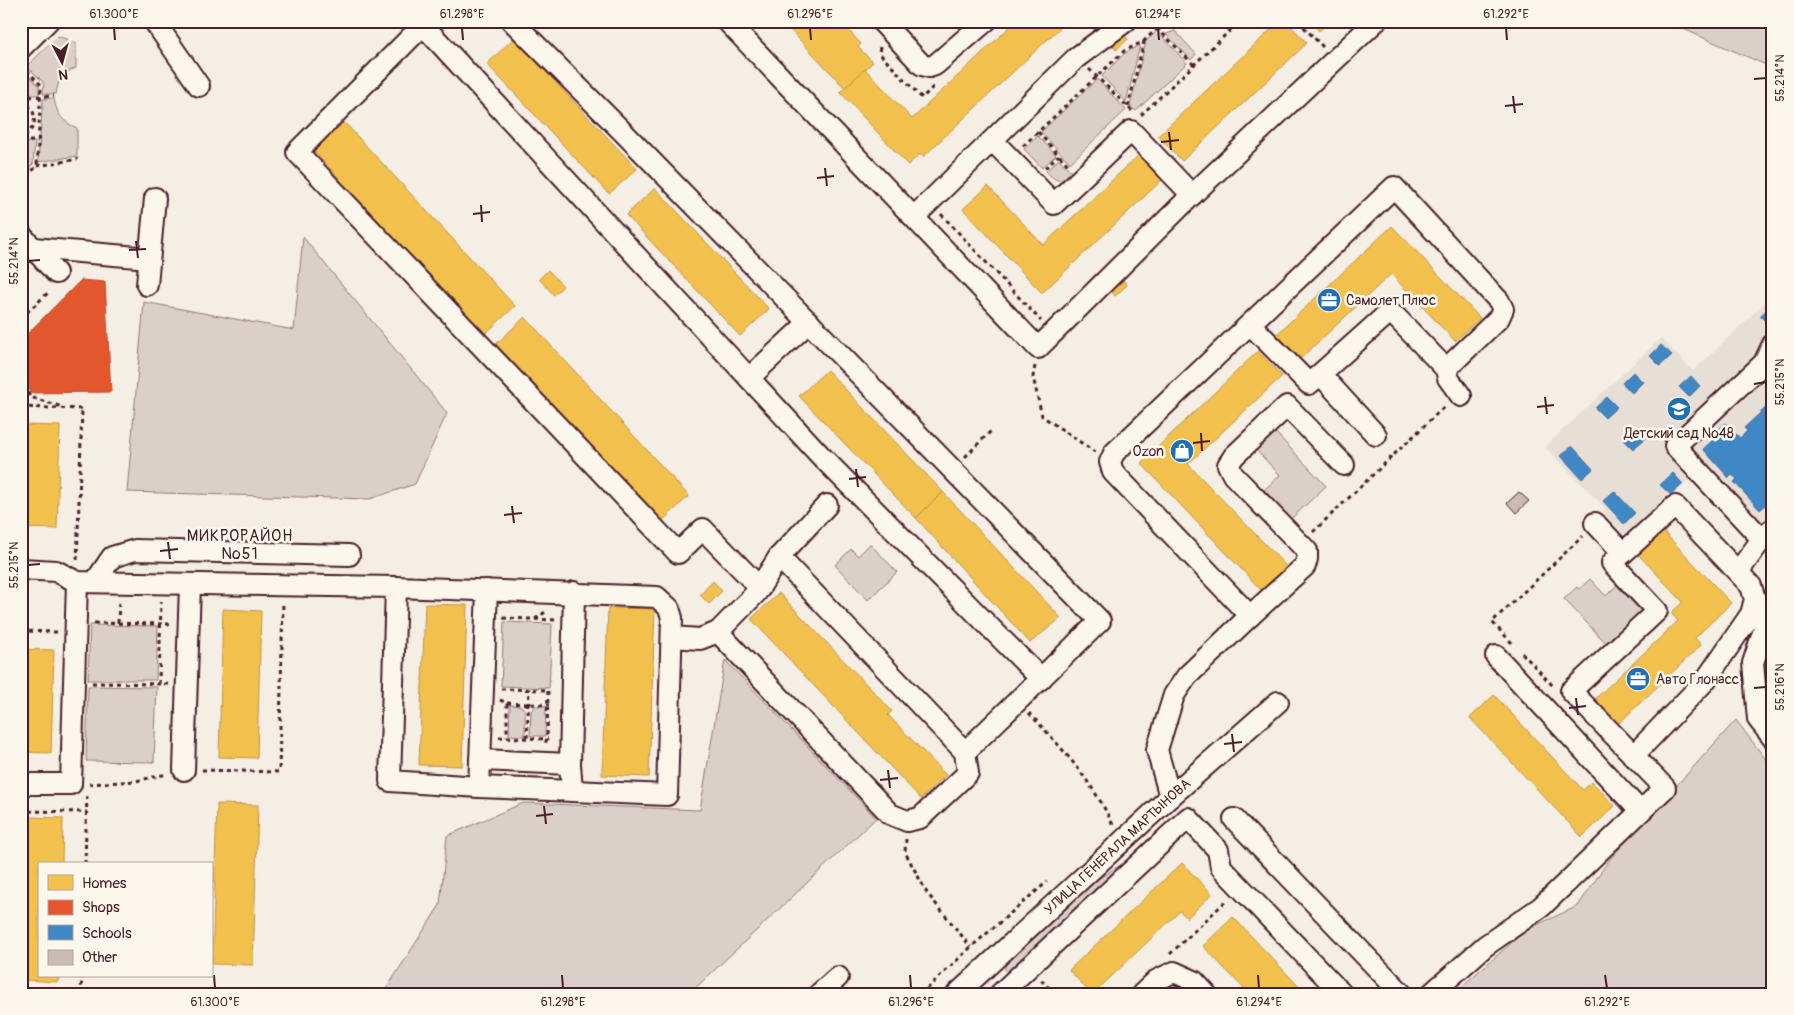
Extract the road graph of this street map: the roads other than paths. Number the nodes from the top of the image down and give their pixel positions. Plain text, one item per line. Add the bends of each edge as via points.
1 (48, 21) edge
2 (154, 21) edge
3 (512, 21) edge
4 (727, 21) edge
5 (881, 21) edge
6 (986, 21) edge
7 (1376, 21) edge
8 (1124, 22) edge
9 (425, 23) edge
10 (21, 48) edge
11 (199, 86) dead end
12 (993, 141) junction
13 (1192, 195) junction
14 (156, 198) dead end
15 (914, 216) junction
16 (27, 241) edge
17 (149, 258) junction
18 (56, 274) road end
19 (146, 285) dead end
20 (809, 322) junction
21 (1250, 324) junction
22 (1773, 344) edge
23 (1446, 369) junction
24 (1320, 375) junction
25 (749, 378) junction
26 (1460, 394) road end
27 (1376, 435) dead end
28 (1344, 465) dead end
29 (827, 505) dead end
30 (1595, 523) road end
31 (1767, 534) edge
32 (1623, 553) junction
33 (349, 555) dead end
34 (779, 558) junction
35 (21, 569) edge
36 (1738, 572) junction
37 (86, 582) junction
38 (190, 584) junction
39 (396, 587) junction
40 (760, 588) junction
41 (487, 590) junction
42 (574, 592) junction
43 (1773, 602) edge
44 (1250, 616) junction
45 (718, 632) junction
46 (672, 637) junction
47 (1496, 656) dead end
48 (1041, 679) junction
49 (1278, 702) dead end
50 (1773, 738) edge
51 (965, 752) junction
52 (1633, 756) junction
53 (480, 760) junction
54 (570, 764) junction
55 (184, 770) road end
56 (21, 784) edge
57 (479, 787) junction
58 (572, 791) junction
59 (1170, 797) junction
60 (1640, 811) junction
61 (1234, 819) dead end
62 (988, 964) junction
63 (838, 977) dead end
64 (1009, 991) edge
65 (819, 994) edge
66 (957, 994) edge
67 (1142, 994) edge
68 (1206, 994) edge
69 (1342, 994) edge
70 (1402, 994) edge
71 (1431, 994) edge

1 - 10 street
2 - 11 street
3 - 20 street
4 - 15 street
5 - 6 street via 922,65 929,67
7 - 13 street
8 - 12 street via 1076,58
9 - 25 street
9 - 40 street via 297,152 678,553 703,529
12 - 13 street via 1054,204 1131,131
12 - 15 street
13 - 15 street via 1038,348
14 - 17 street
16 - 17 street
16 - 18 street
17 - 19 street
20 - 25 street
20 - 48 street via 1100,620
21 - 23 street via 1394,187 1499,301 1503,310 1499,318
21 - 24 street via 1309,384
21 - 44 street via 1114,453 1110,462 1113,472
22 - 31 street via 1764,363 1675,446
23 - 24 street via 1390,314
23 - 26 street via 1448,378
24 - 27 street
25 - 48 street via 820,455
28 - 44 street via 1287,406 1228,465 1300,544 1308,558 1305,566
29 - 34 street
30 - 32 street
31 - 36 street
32 - 36 street via 1675,506
32 - 52 street via 1612,563 1657,611 1571,691
33 - 37 street via 135,550 112,557
34 - 40 street
34 - 51 street
35 - 37 street via 56,571
36 - 52 street via 1751,586 1755,599 1751,614 1705,681
37 - 38 street
37 - 56 street via 75,627 71,784
38 - 39 street
38 - 55 street
39 - 41 street
39 - 57 street via 390,781
40 - 45 street
41 - 42 street
41 - 53 street
42 - 46 street via 657,596 669,608
42 - 54 street
43 - 50 street via 1753,663 1758,719
44 - 59 street via 1187,676 1174,694 1157,750
45 - 46 street via 700,639
45 - 51 street via 890,814 907,821 920,818 968,772
46 - 58 street via 667,795
47 - 60 street
48 - 51 street
49 - 59 street, УЛИЦА ГЕНЕРАЛА МАРТЫНОВА
52 - 60 street via 1665,788
53 - 54 street
53 - 57 street
54 - 58 street
57 - 58 street
59 - 62 street, УЛИЦА ГЕНЕРАЛА МАРТЫНОВА
60 - 71 street via 1541,907 1485,946
61 - 70 street
62 - 64 street
62 - 66 street, УЛИЦА ГЕНЕРАЛА МАРТЫНОВА
63 - 65 street
64 - 69 street via 1188,818 1218,850 1221,867
67 - 68 street via 1157,980 1174,972 1194,981

